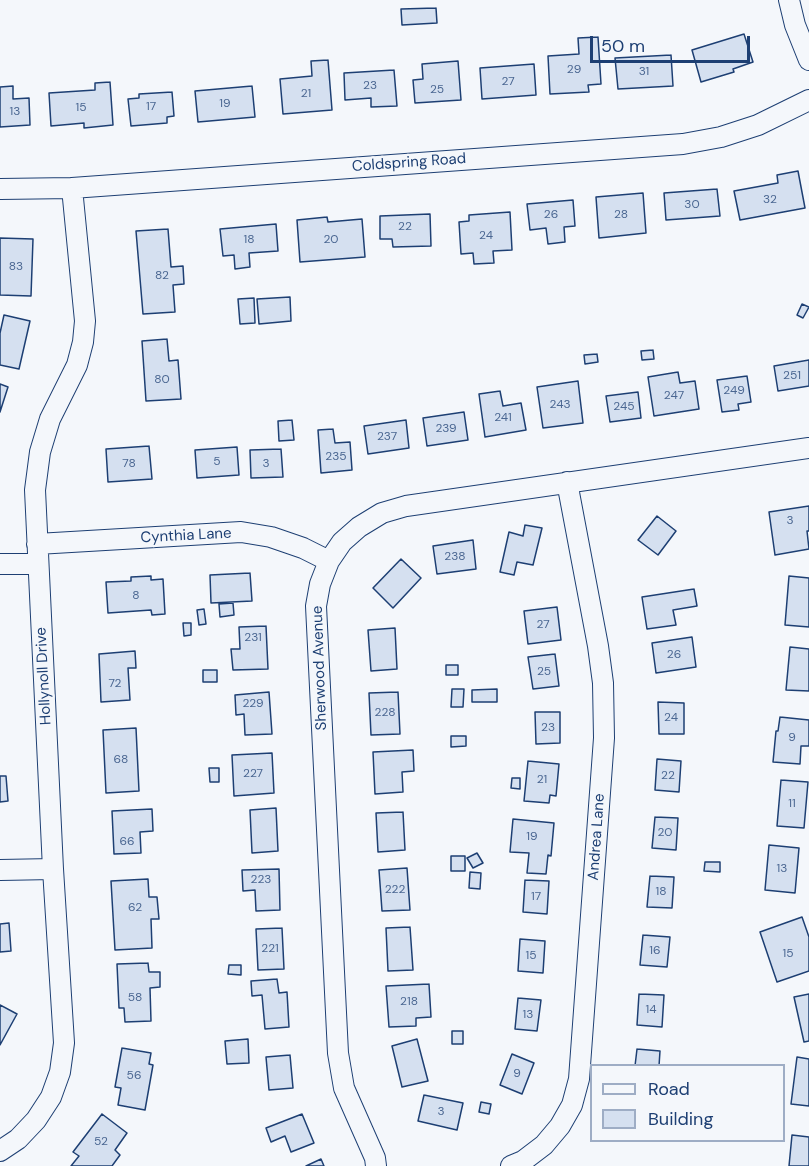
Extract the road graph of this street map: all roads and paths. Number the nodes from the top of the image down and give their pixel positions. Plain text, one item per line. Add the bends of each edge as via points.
1 (789, 0) edge
2 (809, 60) edge
3 (809, 100) edge
4 (72, 188) junction
5 (0, 189) edge
6 (809, 448) edge
7 (567, 482) junction
8 (38, 544) junction
9 (329, 561) junction
10 (0, 564) edge
11 (38, 564) junction
12 (53, 868) junction
13 (0, 870) edge
14 (0, 1151) edge
15 (380, 1163) edge
16 (511, 1166) edge

1 - 2 street
3 - 4 street, Coldspring Road via 758,125 683,144
4 - 5 street, Coldspring Road
4 - 8 street, Hollynoll Drive via 85,321 83,342 40,452 35,490
6 - 7 street, Sherwood Avenue
7 - 9 street, Sherwood Avenue via 382,513 342,542
7 - 16 street, Andrea Lane via 603,683 604,738 579,1079 572,1105 560,1126 544,1145
8 - 9 street, Cynthia Lane via 241,532 271,537
8 - 11 street, Hollynoll Drive
9 - 15 street, Sherwood Avenue via 316,606 338,1053 344,1088
10 - 11 street
11 - 12 street, Hollynoll Drive
12 - 13 street
12 - 14 street, Hollynoll Drive via 64,1043 60,1072 51,1097 36,1120

